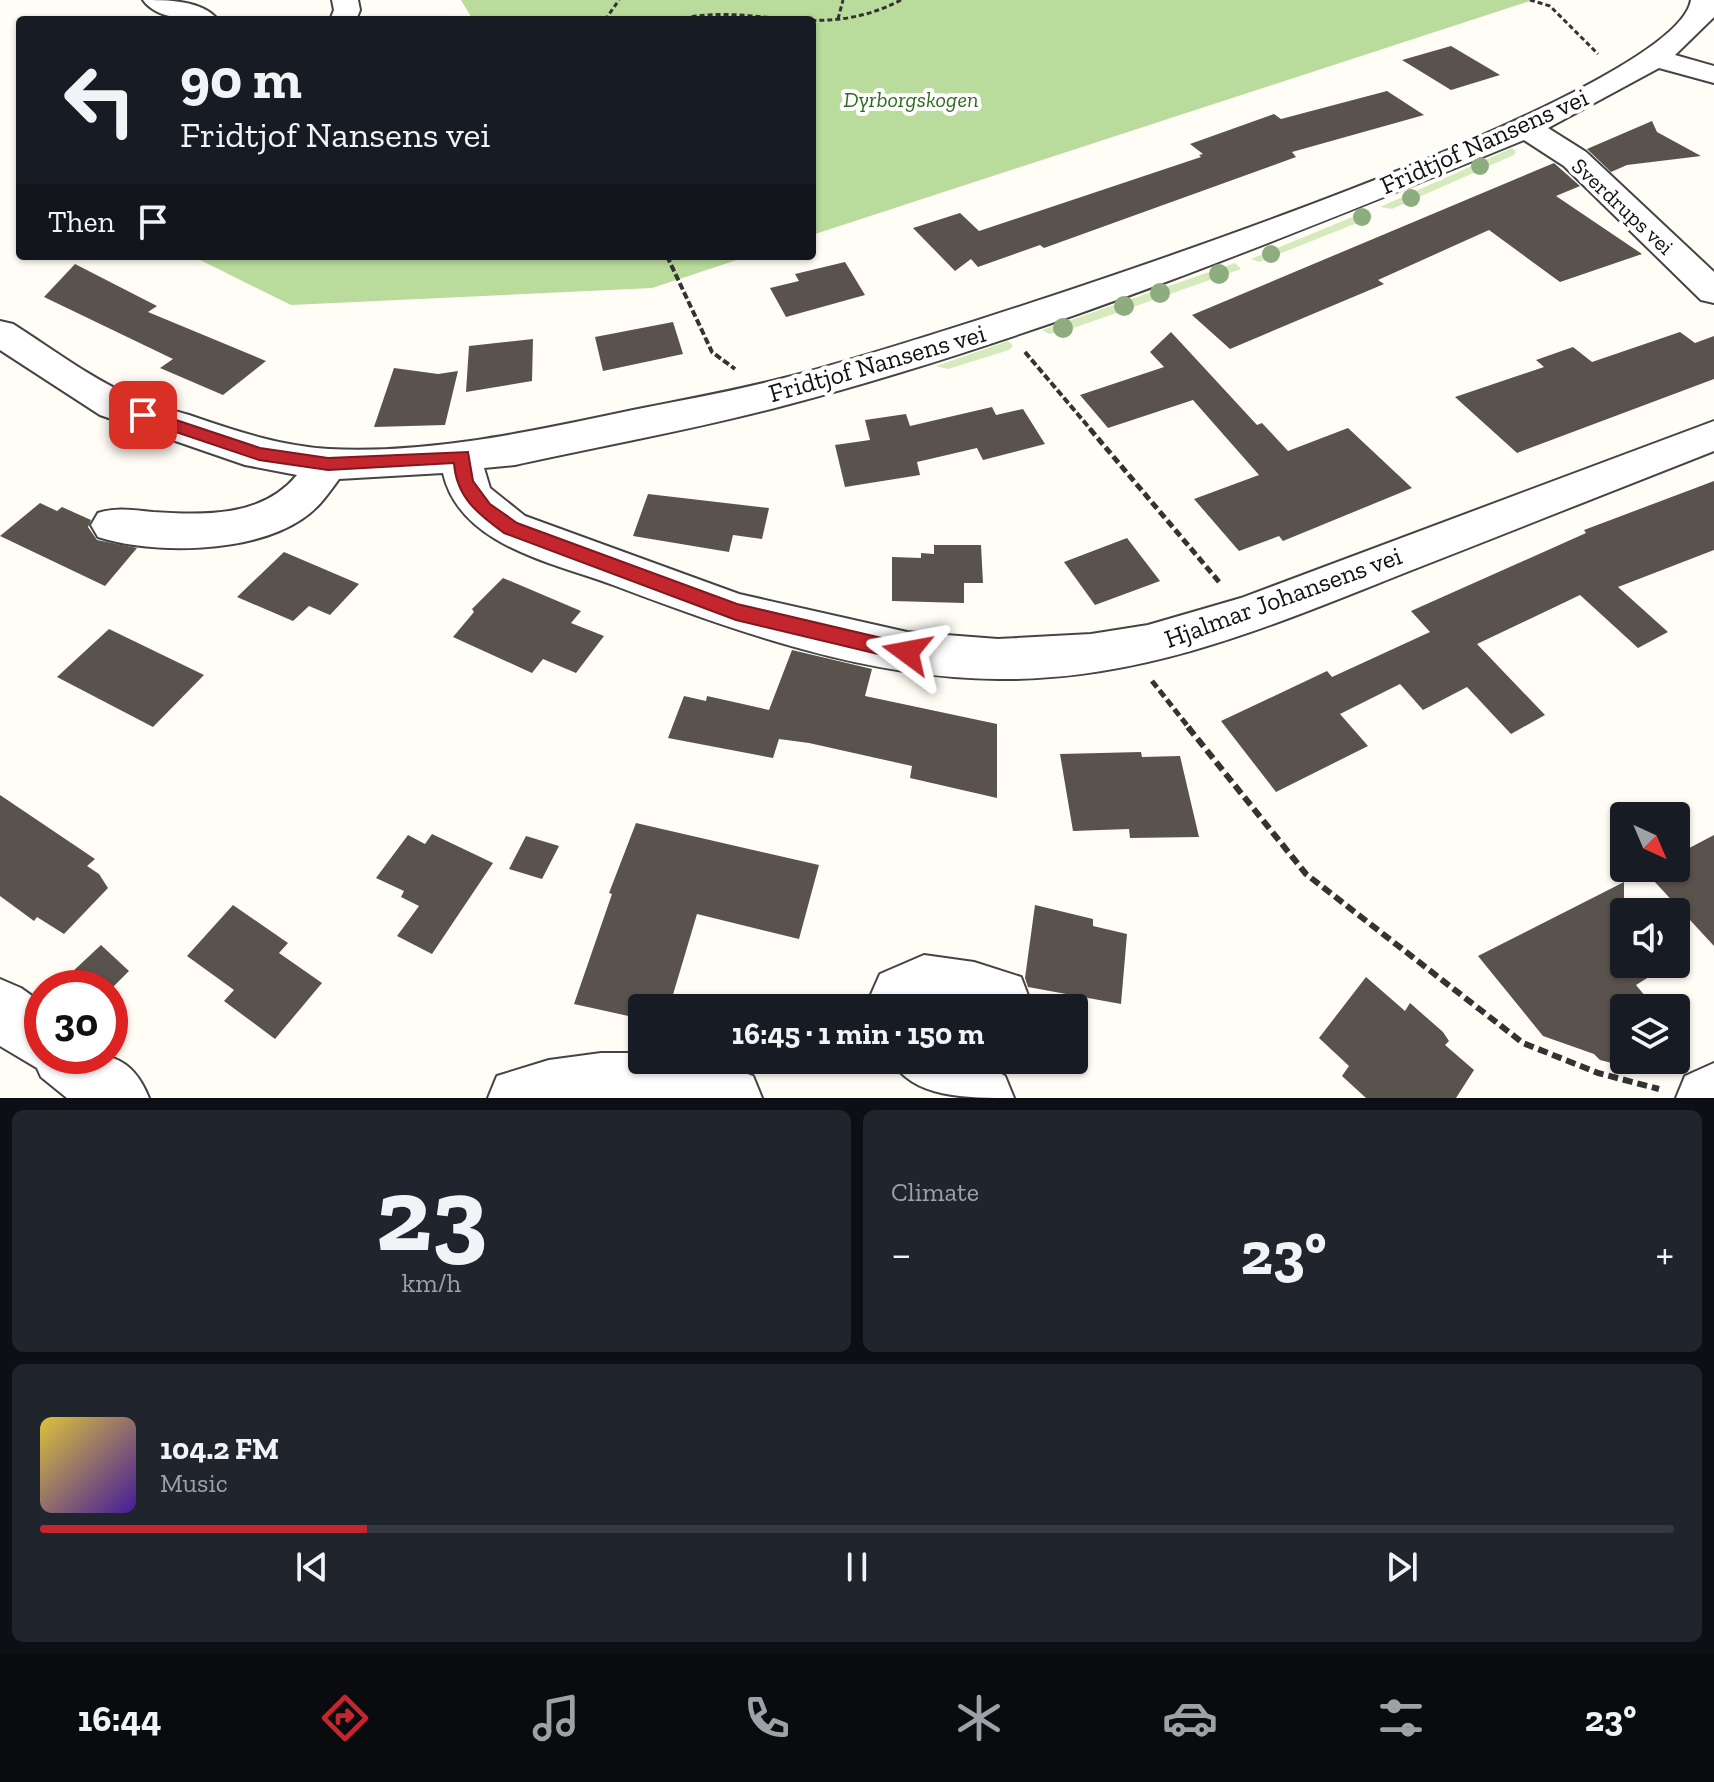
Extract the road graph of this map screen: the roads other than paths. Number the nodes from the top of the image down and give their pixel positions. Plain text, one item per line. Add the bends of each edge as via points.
1 (156, 0) edge
2 (1703, 0) edge
3 (195, 16) edge
4 (1656, 58) junction
5 (1714, 75) edge
6 (1526, 128) junction
7 (1710, 283) edge
8 (0, 333) edge
9 (1714, 435) edge
10 (462, 457) junction
11 (328, 464) junction
12 (113, 525) dead end
13 (902, 994) edge
14 (979, 994) edge
15 (0, 1009) edge
16 (24, 1027) edge
17 (86, 1074) edge
18 (944, 1074) edge
19 (1714, 1094) edge
20 (118, 1098) edge
21 (519, 1098) edge
22 (731, 1098) edge
23 (983, 1098) edge
24 (1707, 1098) edge

1 - 3 street
2 - 4 street, Fridtjof Nansens vei via 1702,15
4 - 5 street
4 - 6 street, Fridtjof Nansens vei
6 - 7 street, Sverdrups vei via 1575,159
6 - 10 street, Fridtjof Nansens vei via 1255,238 1072,303 770,395
8 - 11 street, Fridtjof Nansens vei via 114,405 259,454
9 - 10 street, Hjalmar Johansens vei via 1248,615 1127,649 1025,659 907,652 736,612 510,528 484,509 464,483
10 - 11 street, Fridtjof Nansens vei
11 - 12 street via 314,488 291,506 248,526 199,532
13 - 14 street via 921,983
15 - 16 street
17 - 20 street
18 - 23 street
19 - 24 street
21 - 22 street via 603,1081

